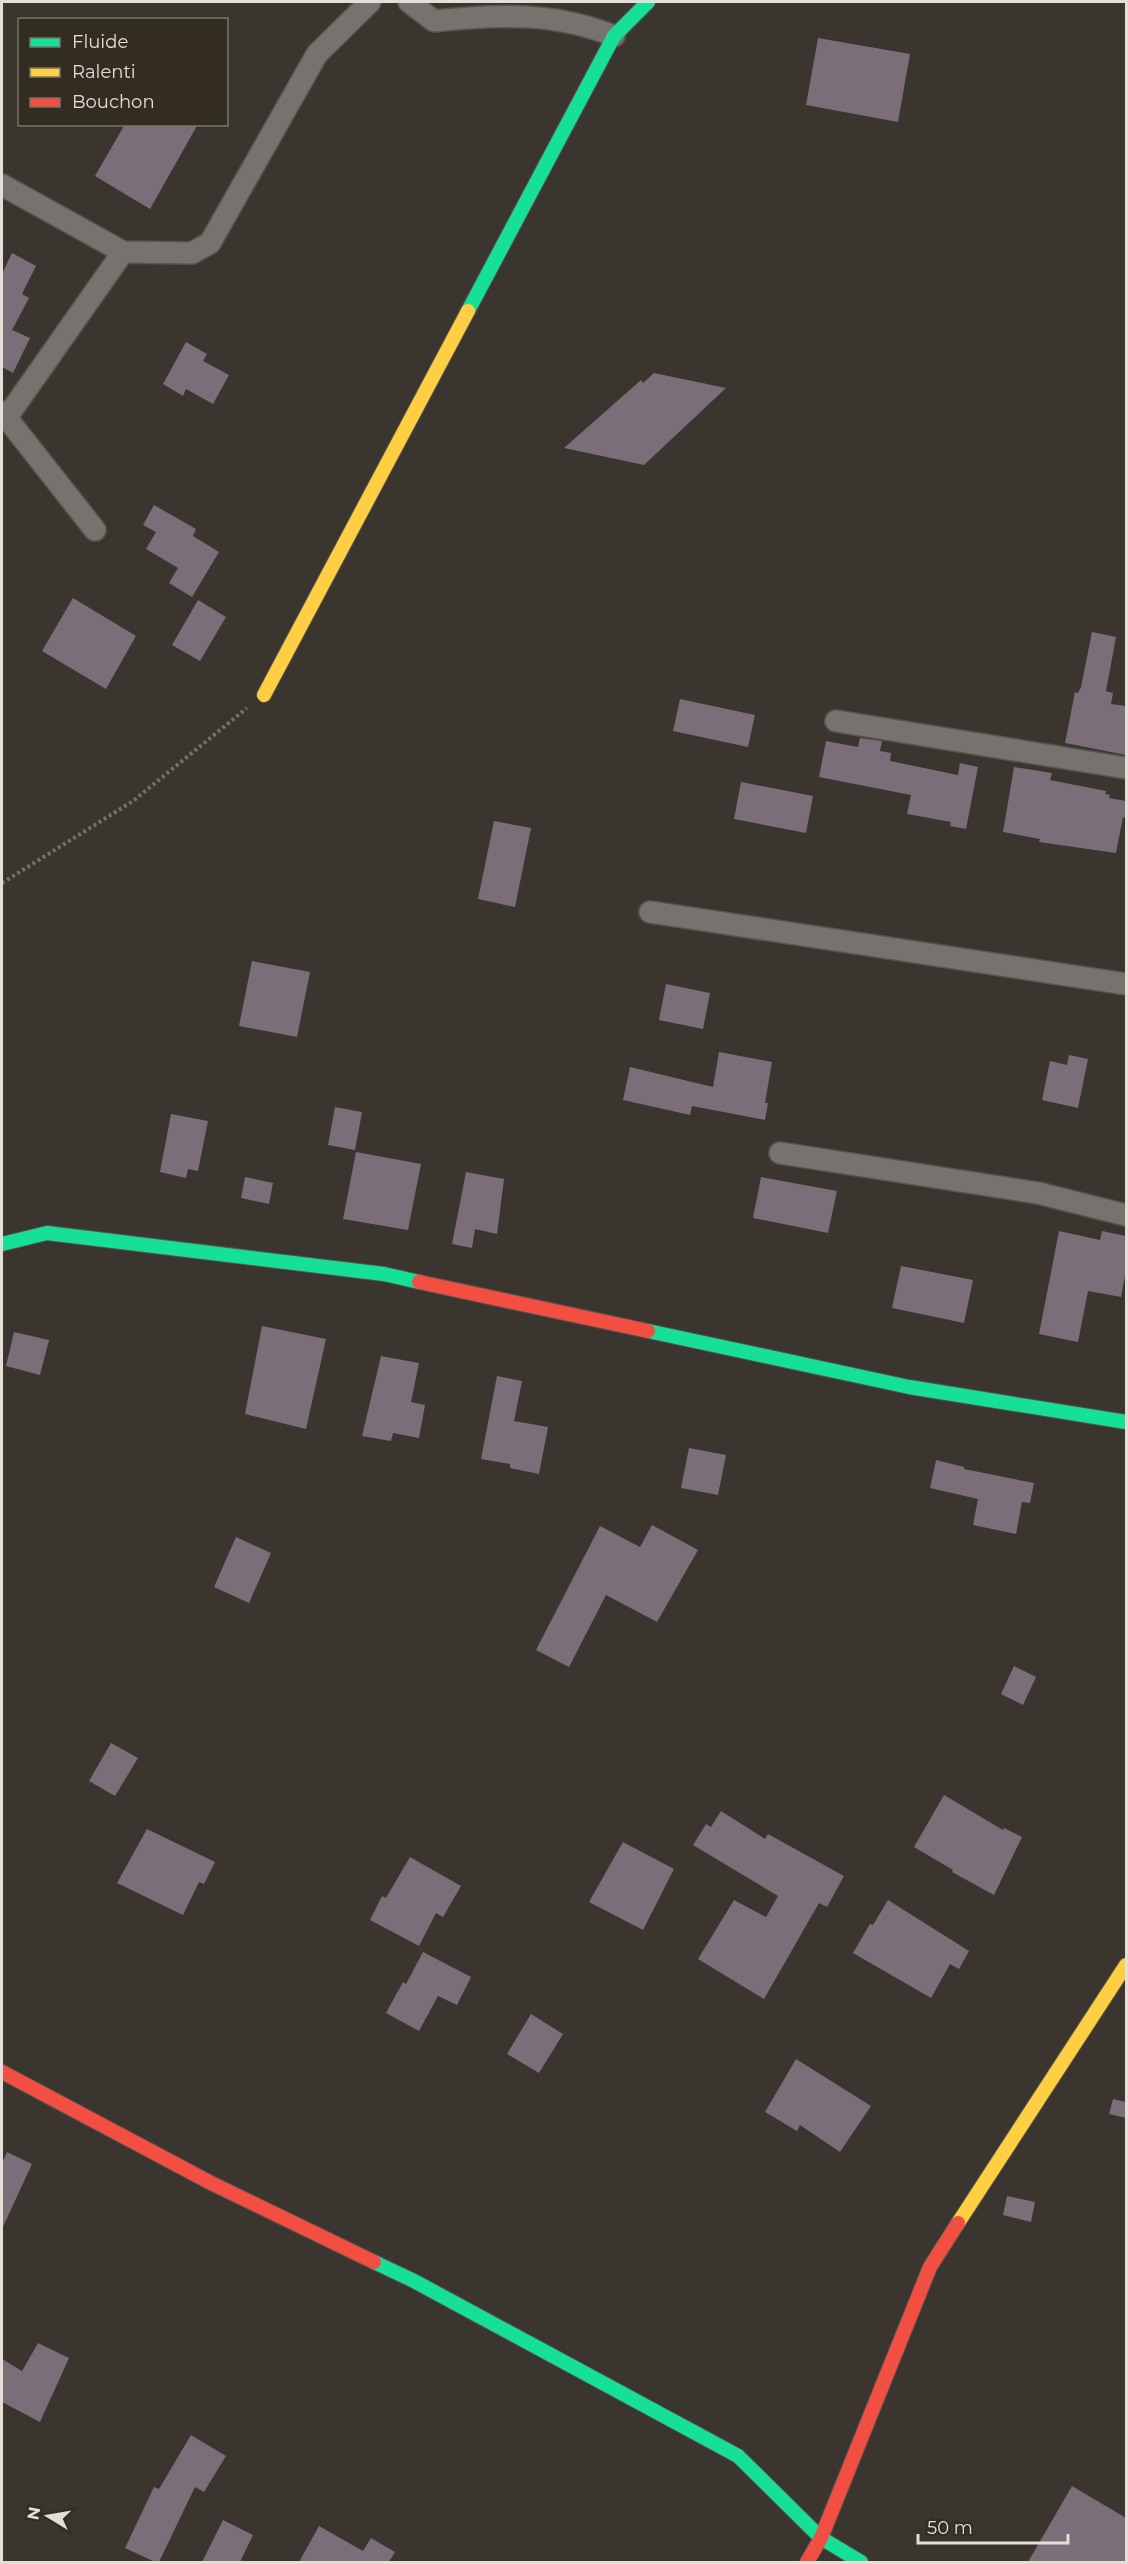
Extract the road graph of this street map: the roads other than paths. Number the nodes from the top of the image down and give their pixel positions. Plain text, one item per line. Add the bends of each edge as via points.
1 (370, 2) edge
2 (410, 2) edge
3 (648, 2) edge
4 (614, 36) junction
5 (2, 185) edge
6 (123, 252) junction
7 (4, 415) edge
8 (95, 530) dead end
9 (264, 695) road end
10 (836, 722) dead end
11 (1126, 768) edge
12 (650, 912) dead end
13 (1126, 984) edge
14 (780, 1154) dead end
15 (1126, 1215) edge
16 (2, 1244) edge
17 (1126, 1422) edge
18 (1126, 1965) edge
19 (2, 2072) edge
20 (821, 2538) junction
21 (807, 2562) edge
22 (861, 2562) edge

1 - 6 street via 318,54 210,243 192,253
2 - 4 street via 434,21 486,15 523,16 587,25
3 - 4 street
4 - 9 street
5 - 6 street
6 - 7 street
7 - 8 street
10 - 11 street
12 - 13 street
14 - 15 street via 1038,1192
16 - 17 street via 47,1233 384,1274 909,1387
18 - 20 street via 930,2267
19 - 20 street via 211,2183 414,2281 738,2456
20 - 21 street
20 - 22 street

